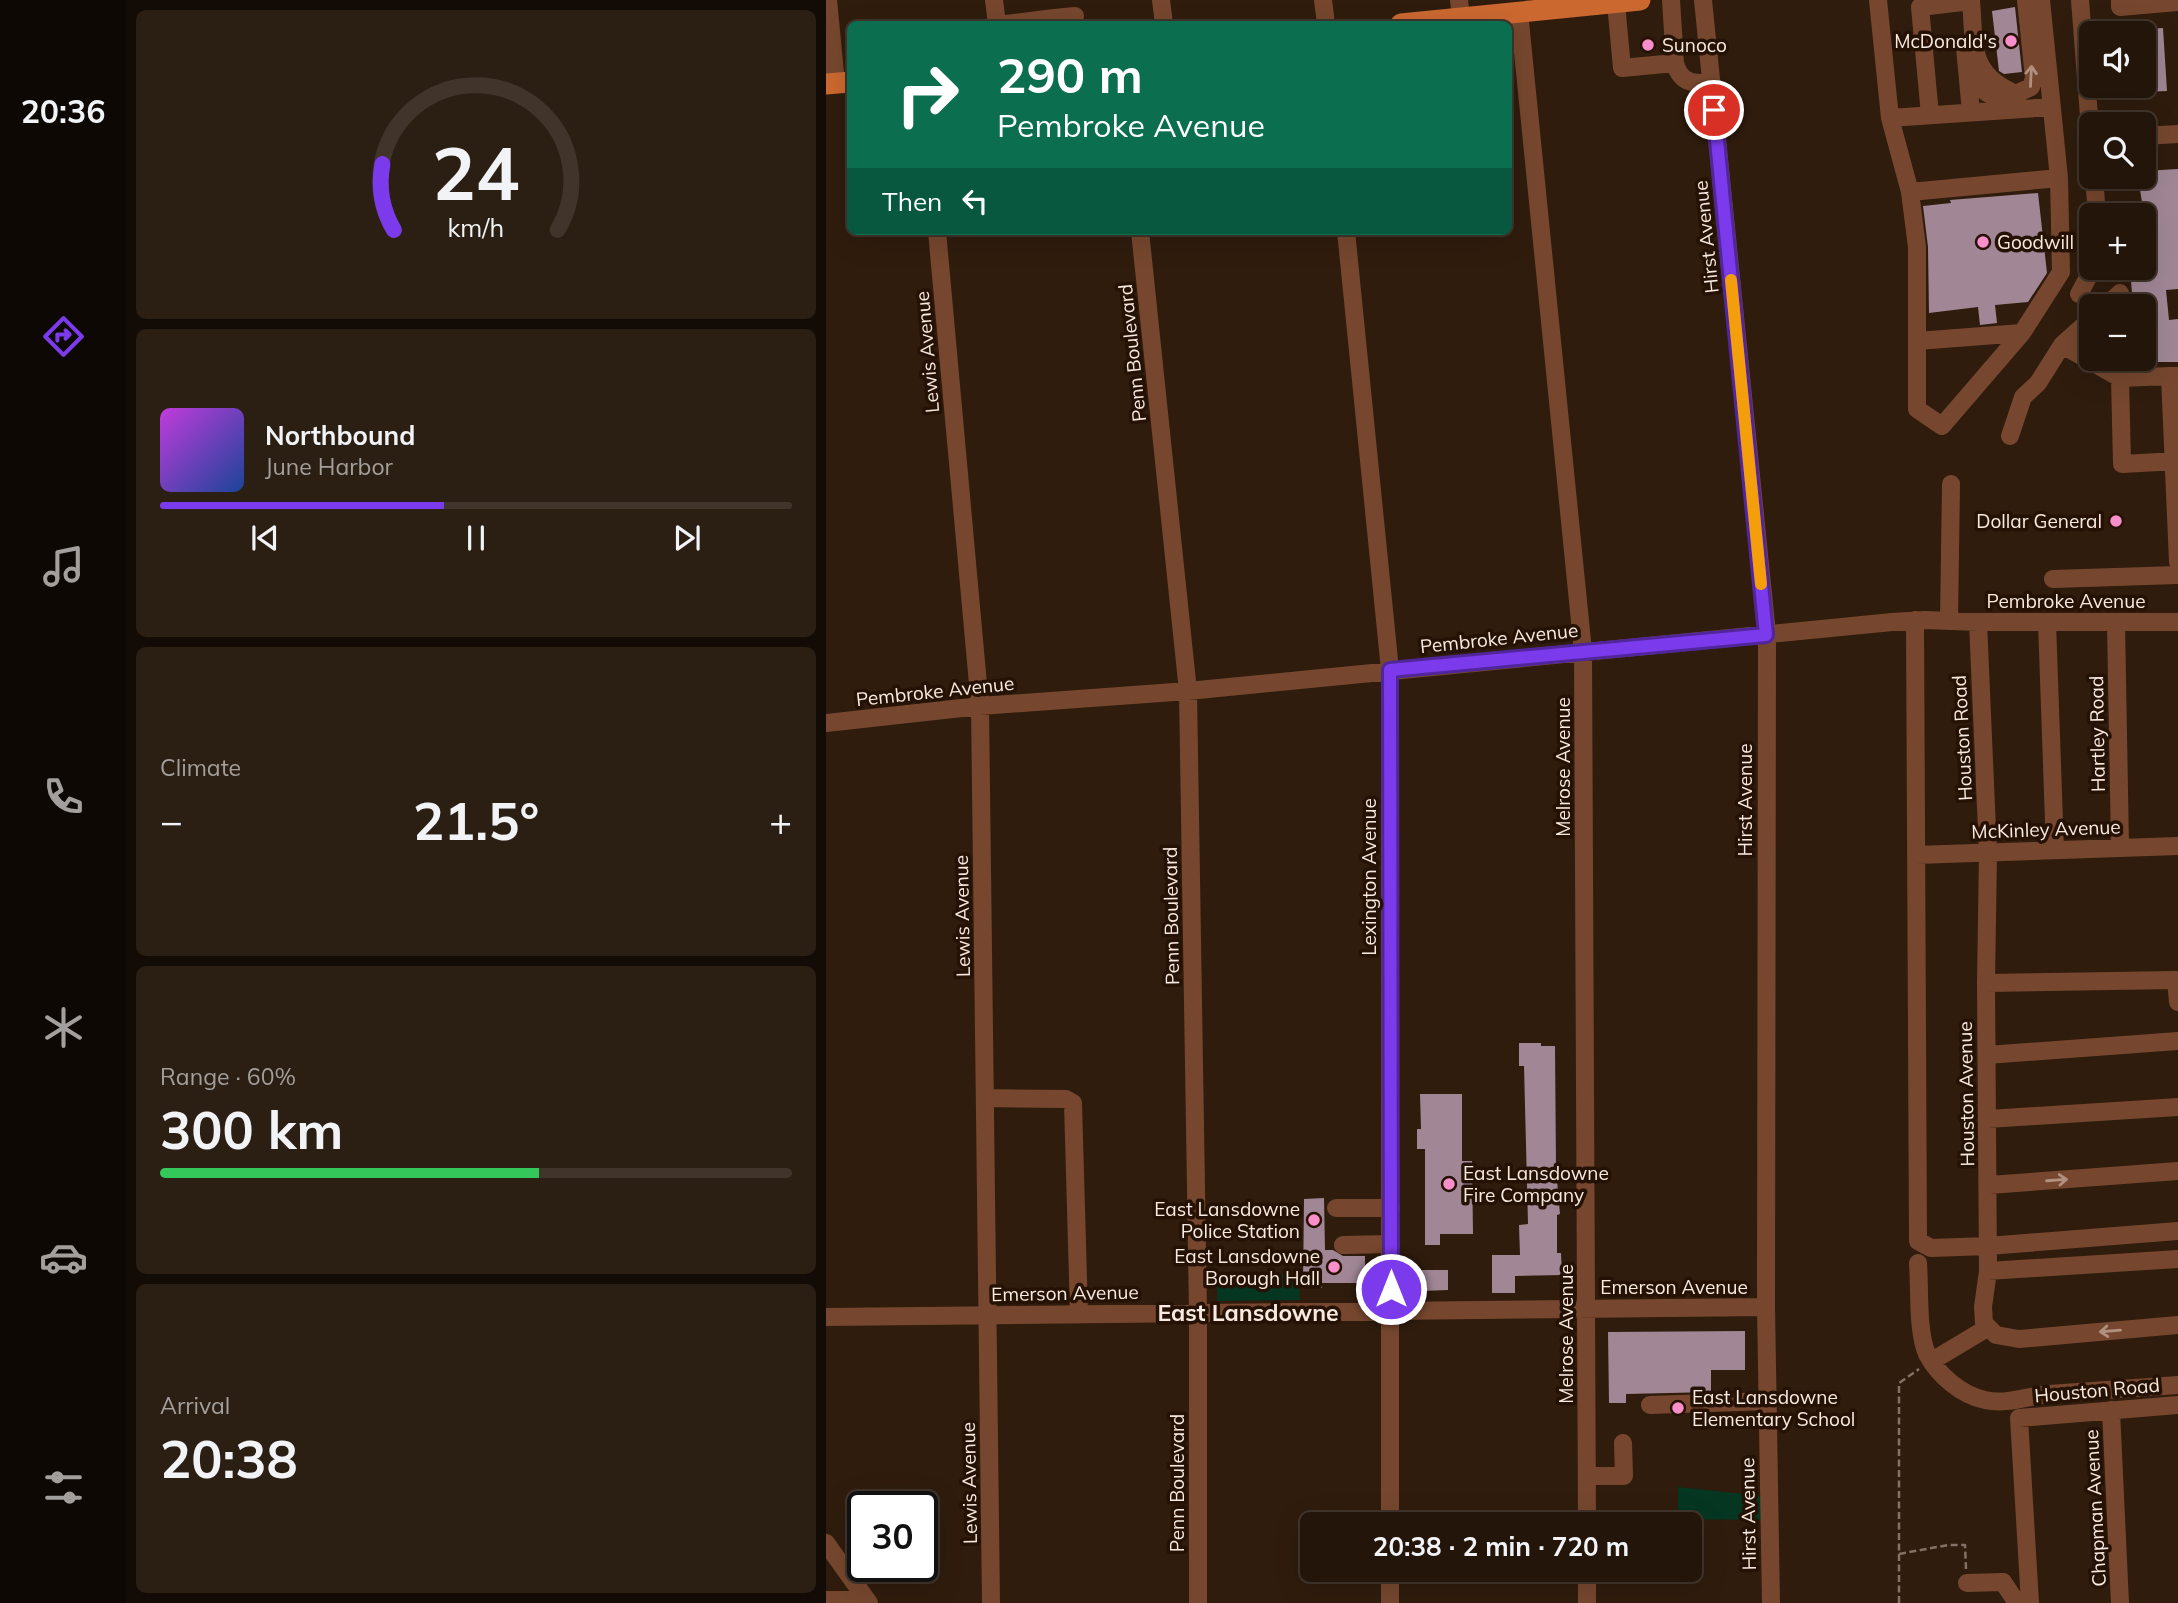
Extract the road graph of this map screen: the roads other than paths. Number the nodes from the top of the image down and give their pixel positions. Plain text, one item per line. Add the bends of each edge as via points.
1 (828, 0) edge
2 (994, 0) edge
3 (1161, 0) edge
4 (1323, 0) edge
5 (1640, 0) edge
6 (1671, 0) edge
7 (1703, 0) edge
8 (1878, 0) edge
9 (2025, 0) edge
10 (2080, 0) edge
11 (2120, 0) edge
12 (1970, 1) edge
13 (2178, 2) edge
14 (1616, 3) junction
15 (2042, 6) edge
16 (1530, 8) edge
17 (1460, 9) edge
18 (1075, 16) dead end
19 (997, 21) edge
20 (1054, 21) edge
21 (1164, 21) edge
22 (1326, 21) edge
23 (1413, 21) edge
24 (1675, 63) junction
25 (838, 83) edge
26 (1712, 83) junction
27 (2051, 107) junction
28 (1971, 112) junction
29 (2089, 112) edge
30 (1930, 115) junction
31 (1890, 118) junction
32 (2178, 134) edge
33 (2156, 135) edge
34 (2059, 177) junction
35 (1910, 192) junction
36 (937, 235) edge
37 (1140, 235) edge
38 (1346, 235) edge
39 (2087, 280) edge
40 (2078, 294) dead end
41 (2079, 330) edge
42 (2022, 333) junction
43 (1917, 341) junction
44 (2062, 345) junction
45 (2174, 376) edge
46 (2120, 378) junction
47 (2010, 436) dead end
48 (2176, 461) edge
49 (1951, 484) dead end
50 (2178, 562) edge
51 (2178, 575) edge
52 (2053, 579) dead end
53 (1915, 620) junction
54 (1949, 621) junction
55 (1978, 622) junction
56 (2047, 622) junction
57 (2116, 622) junction
58 (2178, 622) edge
59 (1766, 635) junction
60 (1583, 651) junction
61 (1390, 670) junction
62 (1188, 691) junction
63 (980, 706) junction
64 (826, 723) edge
65 (2120, 846) junction
66 (2178, 846) edge
67 (2055, 850) junction
68 (1988, 853) junction
69 (1916, 855) junction
70 (1986, 983) junction
71 (2178, 1002) edge
72 (2178, 1041) edge
73 (1987, 1055) junction
74 (985, 1098) junction
75 (2178, 1107) edge
76 (1988, 1119) junction
77 (2178, 1171) edge
78 (1989, 1185) junction
79 (1336, 1208) dead end
80 (1391, 1208) junction
81 (2178, 1231) edge
82 (1391, 1244) junction
83 (1343, 1245) dead end
84 (1988, 1246) junction
85 (2178, 1259) edge
86 (1918, 1263) dead end
87 (1988, 1271) junction
88 (1766, 1307) junction
89 (1587, 1308) junction
90 (1391, 1311) junction
91 (1198, 1313) junction
92 (1079, 1314) junction
93 (988, 1315) junction
94 (826, 1317) edge
95 (2178, 1325) edge
96 (1989, 1329) junction
97 (1932, 1361) junction
98 (2178, 1385) edge
99 (1768, 1401) junction
100 (1650, 1405) dead end
101 (2178, 1405) edge
102 (2111, 1410) junction
103 (1623, 1443) dead end
104 (1587, 1476) junction
105 (1390, 1512) edge
106 (1587, 1512) edge
107 (826, 1543) edge
108 (1390, 1582) edge
109 (1587, 1582) edge
110 (1967, 1583) road end
111 (826, 1600) edge
112 (868, 1602) edge
113 (991, 1603) edge
114 (1198, 1603) edge
115 (1390, 1603) edge
116 (1587, 1603) edge
117 (1771, 1603) edge
118 (2017, 1603) edge
119 (2031, 1603) edge
120 (2120, 1603) edge

1 - 25 street
2 - 19 street
3 - 21 street
4 - 22 street
5 - 14 main road
6 - 24 street
7 - 26 street, Hirst Avenue
8 - 31 street
12 -> 9 street via 1980,67 2016,94 2031,87 2034,78
9 - 15 street
10 - 29 street
11 - 13 street via 2120,7
12 - 28 street
12 - 30 street via 1920,6
14 - 16 main road
14 - 24 street via 1622,68
15 - 27 street
16 - 17 main road
16 - 60 street, Melrose Avenue
17 - 23 main road
18 - 20 street
24 - 26 street via 1677,73 1686,81
26 - 59 street, Hirst Avenue
27 - 28 street
27 - 34 street
28 - 30 street
30 - 31 street
31 - 35 street
32 - 33 street
34 - 35 street
34 - 42 street via 2061,272
35 - 43 street via 1917,247
36 - 63 street, Lewis Avenue
37 - 62 street, Penn Boulevard
38 - 61 street, Lexington Avenue
39 - 40 street
41 - 44 street
42 - 43 street
42 - 43 street via 1942,426 1917,410
44 - 46 street
44 - 47 street via 2038,383 2022,397
45 - 46 street
45 - 48 street
46 - 48 street via 2122,464
48 - 50 street
49 - 54 street
51 - 52 street
53 - 54 street, Pembroke Avenue
53 - 59 street, Pembroke Avenue
53 - 69 street
54 - 55 street, Pembroke Avenue
55 - 56 street, Pembroke Avenue
55 - 68 street, Houston Road
56 - 57 street, Pembroke Avenue
56 - 67 street
57 - 58 street, Pembroke Avenue
57 - 65 street, Hartley Road
59 - 60 street, Pembroke Avenue
59 - 88 street, Hirst Avenue
60 - 61 street, Pembroke Avenue
60 - 89 street, Melrose Avenue
61 - 62 street, Pembroke Avenue
61 - 80 street, Lexington Avenue
62 - 63 street, Pembroke Avenue
62 - 91 street, Penn Boulevard
63 - 64 street, Pembroke Avenue
63 - 74 street, Lewis Avenue
65 - 66 street, McKinley Avenue
65 - 67 street, McKinley Avenue
67 - 68 street, McKinley Avenue
68 - 69 street, McKinley Avenue
68 - 70 street, Houston Avenue
69 - 84 street via 1918,1241 1931,1248
70 - 71 street via 2176,980
70 - 73 street, Houston Avenue
72 - 73 street
73 - 76 street, Houston Avenue
74 - 92 street via 1066,1099 1073,1103
74 - 93 street, Lewis Avenue
75 - 76 street
76 - 78 street, Houston Avenue
78 -> 77 street
78 - 84 street, Houston Avenue
79 - 80 street
80 - 82 street, Lexington Avenue
81 - 84 street
82 - 83 street
82 - 90 street, Lexington Avenue
84 - 87 street, Houston Avenue
85 - 87 street
86 - 97 street via 1922,1337
87 - 96 street, Houston Avenue via 1983,1307
88 - 89 street, Emerson Avenue
88 - 99 street, Hirst Avenue
89 - 90 street, Emerson Avenue
89 - 104 street, Melrose Avenue
90 - 91 street, Emerson Avenue
90 - 105 street, Lexington Avenue
91 - 92 street, Emerson Avenue
91 - 114 street, Penn Boulevard
92 - 93 street, Emerson Avenue
93 - 94 street, Emerson Avenue
93 - 113 street, Lewis Avenue
95 -> 96 street via 2018,1339
96 - 97 street
97 - 98 street via 1946,1379 1984,1400 2007,1402
99 - 100 street
99 - 117 street, Hirst Avenue
101 - 102 street, Houston Road
102 - 119 street, Houston Road via 2019,1418
102 - 120 street, Chapman Avenue
103 - 104 street via 1625,1476
104 - 106 street, Melrose Avenue
107 - 112 street
108 - 115 street
109 - 116 street
110 - 118 street via 2003,1581
111 - 112 street

